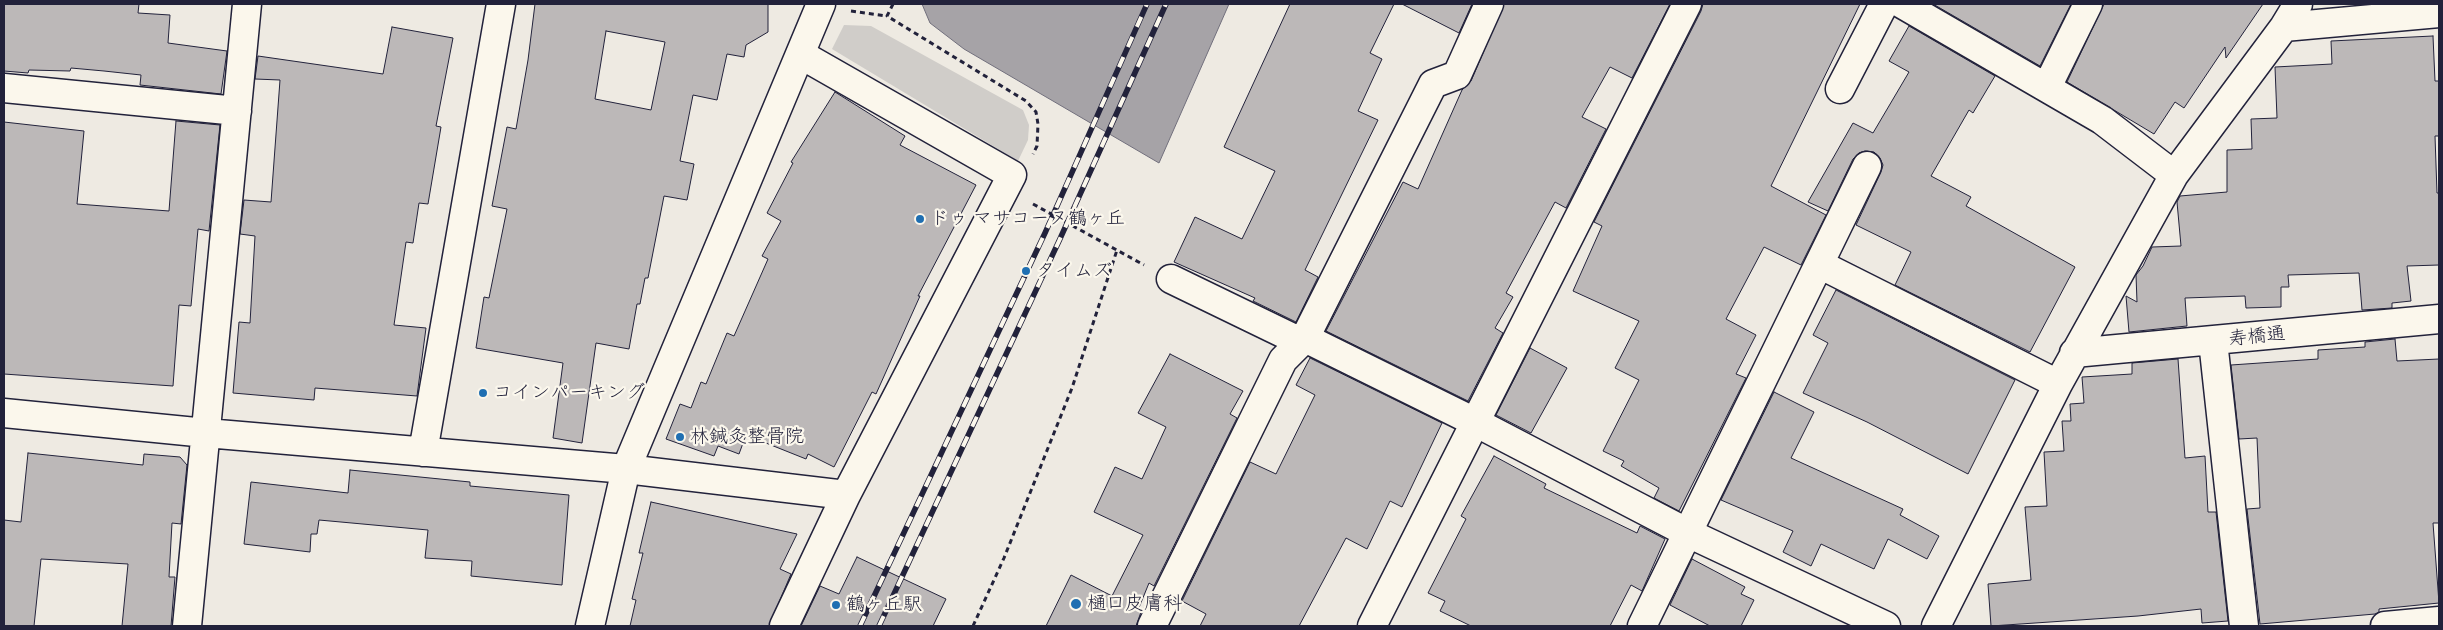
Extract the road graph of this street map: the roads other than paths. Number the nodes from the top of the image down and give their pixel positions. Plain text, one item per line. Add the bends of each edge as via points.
1 (247, 4) edge
2 (501, 4) edge
3 (1489, 4) edge
4 (1687, 4) edge
5 (1884, 4) edge
6 (1902, 4) edge
7 (2088, 4) edge
8 (2298, 4) edge
9 (834, 7) edge
10 (2439, 13) edge
11 (2284, 27) junction
12 (800, 54) junction
13 (2046, 87) junction
14 (4, 88) edge
15 (1840, 90) dead end
16 (237, 111) junction
17 (1867, 166) dead end
18 (2174, 176) junction
19 (1819, 264) junction
20 (1171, 279) road end
21 (2439, 319) edge
22 (1303, 340) junction
23 (2213, 341) junction
24 (2074, 353) junction
25 (2058, 384) junction
26 (4, 413) edge
27 (1475, 422) junction
28 (206, 434) junction
29 (423, 452) junction
30 (626, 469) junction
31 (846, 495) junction
32 (1688, 533) junction
33 (2439, 621) edge
34 (187, 626) edge
35 (590, 626) edge
36 (784, 626) edge
37 (1152, 626) edge
38 (1372, 626) edge
39 (1642, 626) edge
40 (1886, 626) edge
41 (1936, 626) edge
42 (2244, 626) edge
43 (2385, 626) edge

1 - 16 street
2 - 29 street
3 - 22 street via 1457,75 1433,84
4 - 27 street
5 - 15 street
6 - 13 street
7 - 13 street
8 - 11 street
9 - 12 street
10 - 11 street
11 - 18 street
12 - 30 street
12 - 31 street via 1009,182
13 - 18 street via 2102,120
14 - 16 street
16 - 28 street
17 - 19 street
18 - 24 street
19 - 25 street
19 - 32 street
20 - 22 street
21 - 23 street, 寿橋通
22 - 27 street
22 - 37 street via 1283,360
23 - 24 street, 寿橋通
23 - 42 street
24 - 25 street
25 - 41 street
26 - 28 street
27 - 32 street
27 - 38 street
28 - 29 street
28 - 34 street
29 - 30 street
30 - 31 street
30 - 35 street
31 - 36 street
32 - 39 street
32 - 40 street
33 - 43 street

